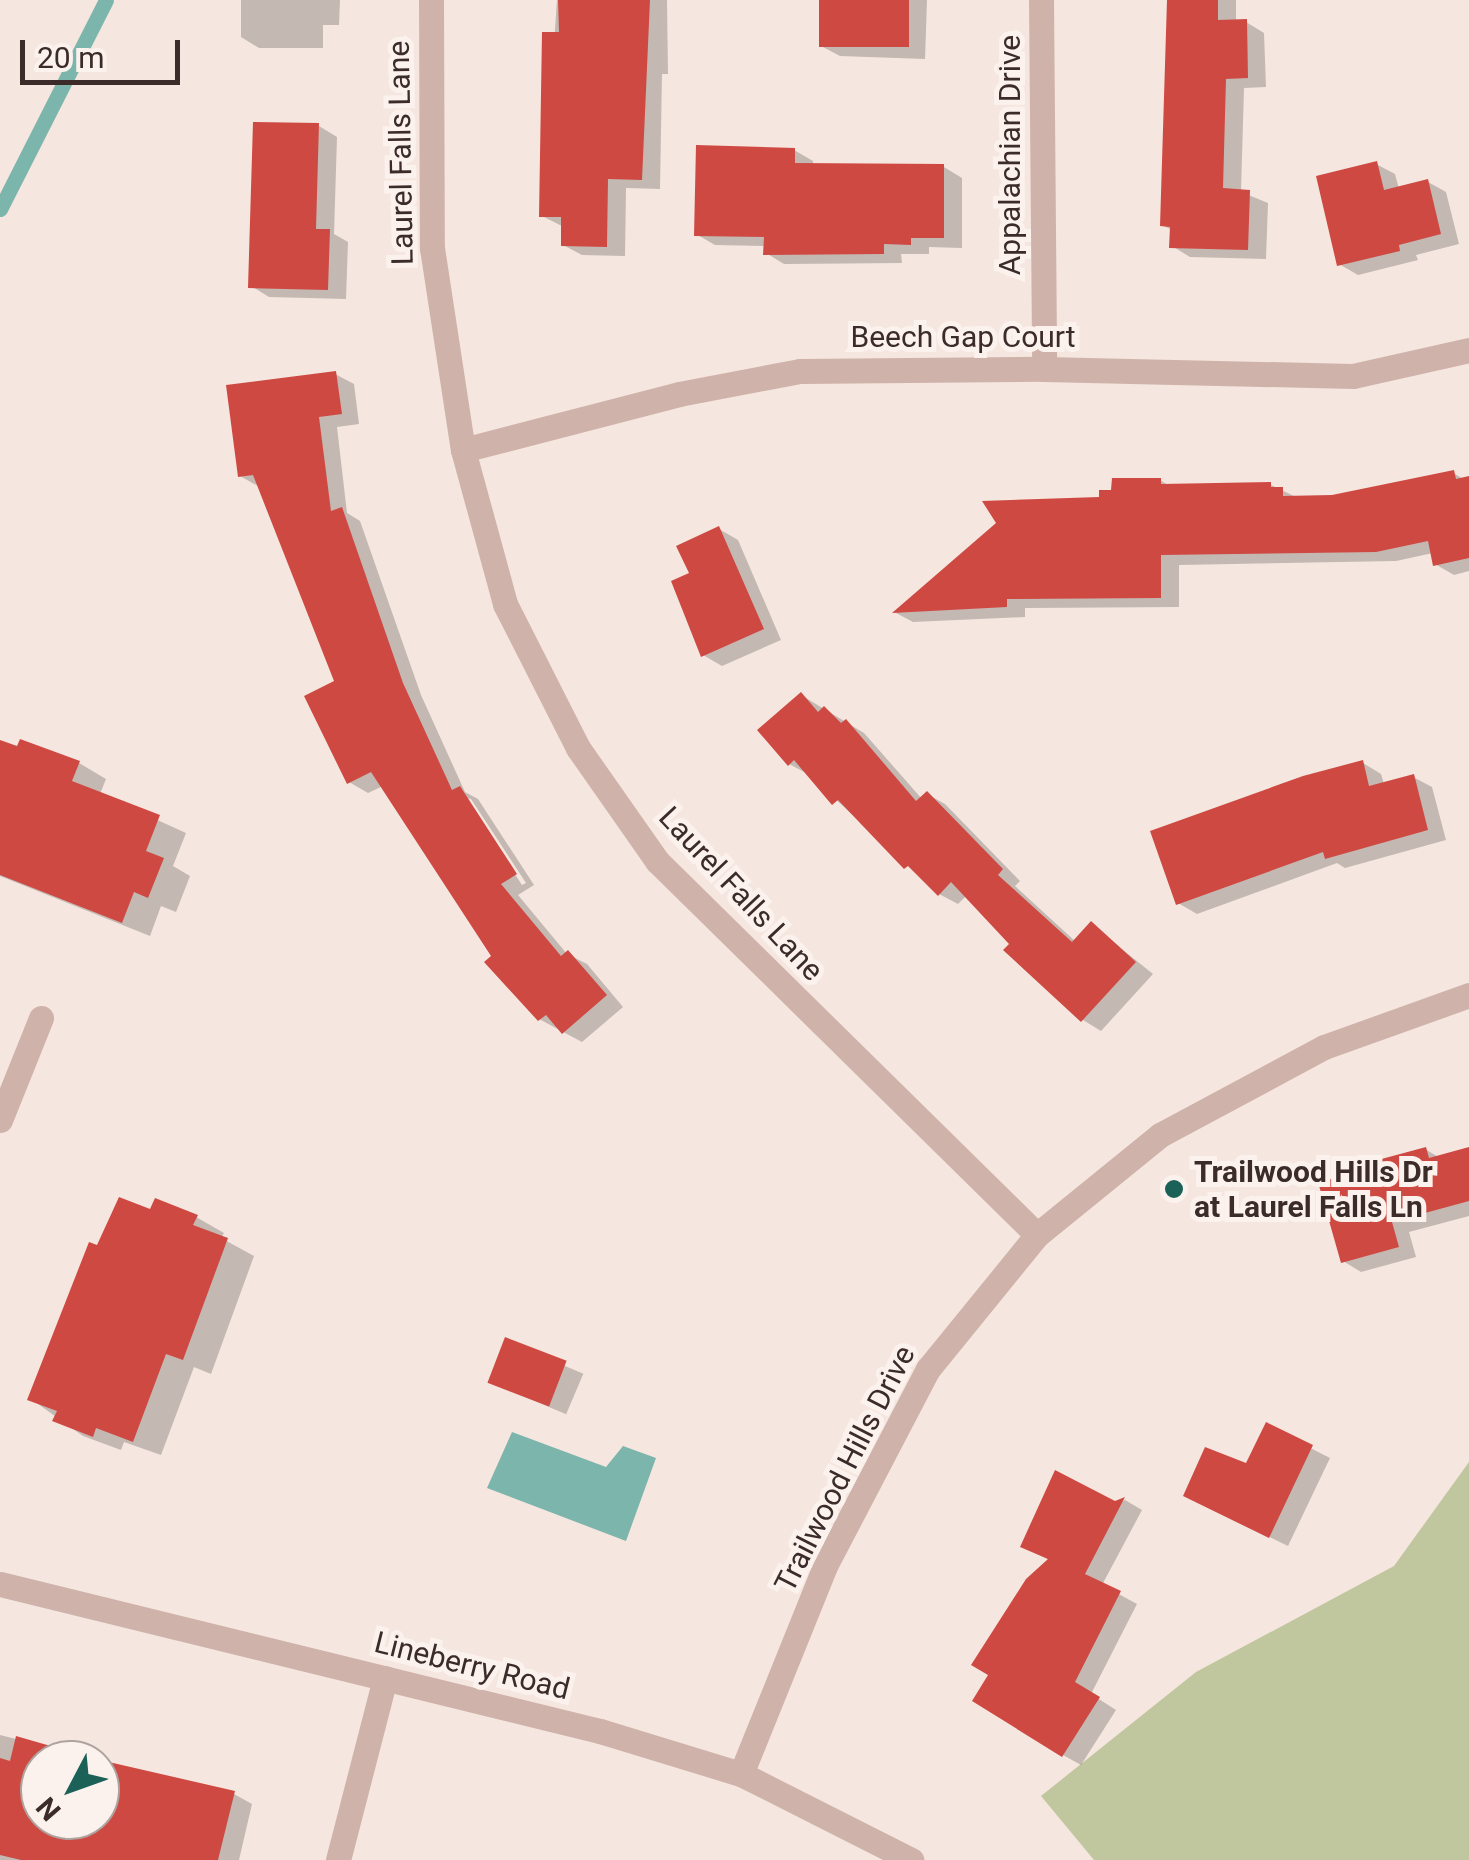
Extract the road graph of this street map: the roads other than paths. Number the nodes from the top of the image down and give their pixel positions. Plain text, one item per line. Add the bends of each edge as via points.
1 (431, 0) edge
2 (1041, 0) edge
3 (1469, 350) edge
4 (1044, 368) junction
5 (463, 450) junction
6 (1469, 995) edge
7 (42, 1018) dead end
8 (0, 1120) edge
9 (1037, 1235) junction
10 (0, 1584) edge
11 (385, 1678) junction
12 (741, 1774) junction
13 (338, 1860) edge
14 (911, 1860) edge

1 - 5 street, Laurel Falls Lane via 432,248
2 - 4 street, Appalachian Drive
3 - 4 street, Beech Gap Court via 1353,376
4 - 5 street, Beech Gap Court via 800,370
5 - 9 street, Laurel Falls Lane via 505,604 578,748 657,861
6 - 9 street, Trailwood Hills Drive via 1324,1047 1160,1136
7 - 8 street
9 - 12 street, Trailwood Hills Drive via 928,1369 826,1564
10 - 11 street, Lineberry Road
11 - 12 street, Lineberry Road via 600,1730
11 - 13 street
12 - 14 street, Lineberry Road

